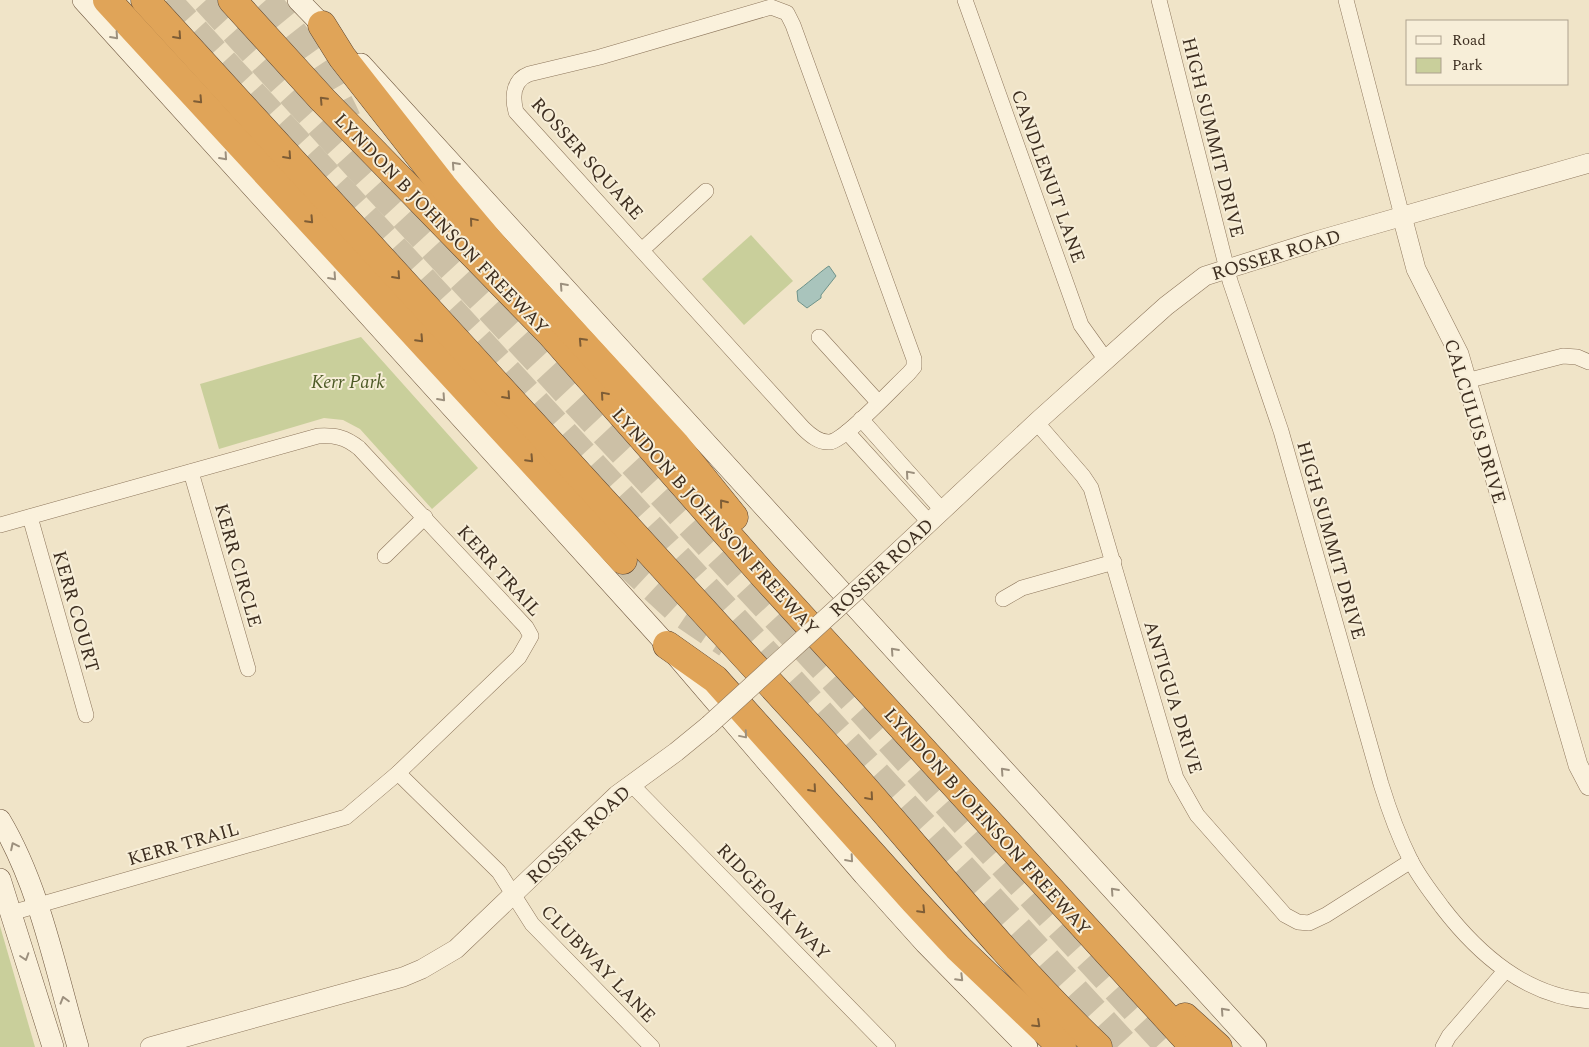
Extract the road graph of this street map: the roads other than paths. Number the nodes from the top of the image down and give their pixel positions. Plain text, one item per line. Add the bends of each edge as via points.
1 (82, 0) edge
2 (107, 0) edge
3 (145, 0) edge
4 (232, 0) edge
5 (298, 0) edge
6 (965, 0) edge
7 (1158, 0) edge
8 (1346, 0) edge
9 (322, 25) junction
10 (1589, 163) edge
11 (706, 190) dead end
12 (1402, 216) junction
13 (643, 249) junction
14 (1226, 267) junction
15 (819, 337) dead end
16 (1106, 360) junction
17 (1589, 362) edge
18 (1466, 381) junction
19 (878, 402) junction
20 (861, 419) junction
21 (1037, 423) junction
22 (847, 432) junction
23 (191, 472) junction
24 (936, 516) junction
25 (30, 517) junction
26 (425, 517) junction
27 (0, 525) edge
28 (385, 556) dead end
29 (623, 560) tunnel mouth
30 (1114, 562) junction
31 (764, 576) junction
32 (1003, 599) dead end
33 (667, 645) junction
34 (248, 669) dead end
35 (86, 715) dead end
36 (398, 773) junction
37 (631, 784) junction
38 (1589, 786) edge
39 (0, 820) edge
40 (1411, 861) junction
41 (0, 879) edge
42 (514, 896) junction
43 (36, 905) junction
44 (11, 913) junction
45 (1119, 965) junction
46 (1505, 972) junction
47 (1589, 1000) edge
48 (53, 1047) edge
49 (78, 1047) edge
50 (150, 1047) edge
51 (652, 1047) edge
52 (888, 1047) edge
53 (1027, 1047) edge
54 (1062, 1047) edge
55 (1098, 1047) edge
56 (1194, 1047) edge
57 (1218, 1047) edge
58 (1256, 1047) edge
59 (1443, 1047) edge

1 -> 33 main road
2 -> 29 highway
3 -> 55 highway via 816,734 1048,1000
31 -> 4 highway, LYNDON B JOHNSON FREEWAY via 551,334 322,99
5 - 9 main road
6 - 16 street, CANDLENUT LANE via 1081,326
7 - 14 street, HIGH SUMMIT DRIVE
8 - 12 street, CALCULUS DRIVE
31 -> 9 highway via 744,529 670,438 443,186 342,57
58 -> 9 main road via 384,88
10 - 12 street, ROSSER ROAD
11 - 13 street
12 - 14 street, ROSSER ROAD
12 - 18 street, CALCULUS DRIVE via 1416,269 1459,354
13 - 19 street, ROSSER SQUARE via 516,112 514,90 528,74 771,7 781,9 793,24 914,359 910,373
13 - 22 street, ROSSER SQUARE via 812,436 830,442
14 - 16 street, ROSSER ROAD via 1185,290
14 - 40 street, HIGH SUMMIT DRIVE via 1281,431 1381,784
15 - 19 street
16 - 21 street, ROSSER ROAD
17 - 18 street via 1563,356
18 - 38 street, CALCULUS DRIVE via 1578,765
19 - 20 street, ROSSER SQUARE
20 - 22 street, ROSSER SQUARE
24 -> 20 street
21 - 24 street, ROSSER ROAD
21 - 30 street, ANTIGUA DRIVE via 1091,488
22 - 24 street
23 - 25 street, KERR TRAIL
23 - 26 street, KERR TRAIL via 318,436 334,435 359,448
23 - 34 street, KERR CIRCLE
24 - 37 street, ROSSER ROAD, bridge via 709,725
25 - 27 street, KERR TRAIL
25 - 35 street, KERR COURT
26 - 28 street
26 - 36 street, KERR TRAIL via 531,636 519,657
30 - 32 street via 1022,588
30 - 40 street, ANTIGUA DRIVE via 1176,778 1197,815 1285,915 1298,922 1309,923
31 - 45 highway, LYNDON B JOHNSON FREEWAY
33 -> 53 main road via 864,875
33 -> 54 highway via 715,679 914,901
36 - 42 street, CLUBWAY LANE via 499,872
36 - 43 street, KERR TRAIL via 356,809 334,822
37 - 42 street, ROSSER ROAD
37 - 52 street, RIDGEOAK WAY
43 -> 39 main road via 14,846
40 - 46 street, HIGH SUMMIT DRIVE via 1452,920
41 - 44 main road
42 - 50 street, ROSSER ROAD via 456,949 422,969
42 - 51 street, CLUBWAY LANE via 532,924
43 - 44 street, KERR TRAIL
49 -> 43 main road
44 -> 48 main road
45 - 56 highway, LYNDON B JOHNSON FREEWAY
45 - 57 highway via 1200,1028
46 - 47 street, HIGH SUMMIT DRIVE via 1550,993
46 - 59 street

